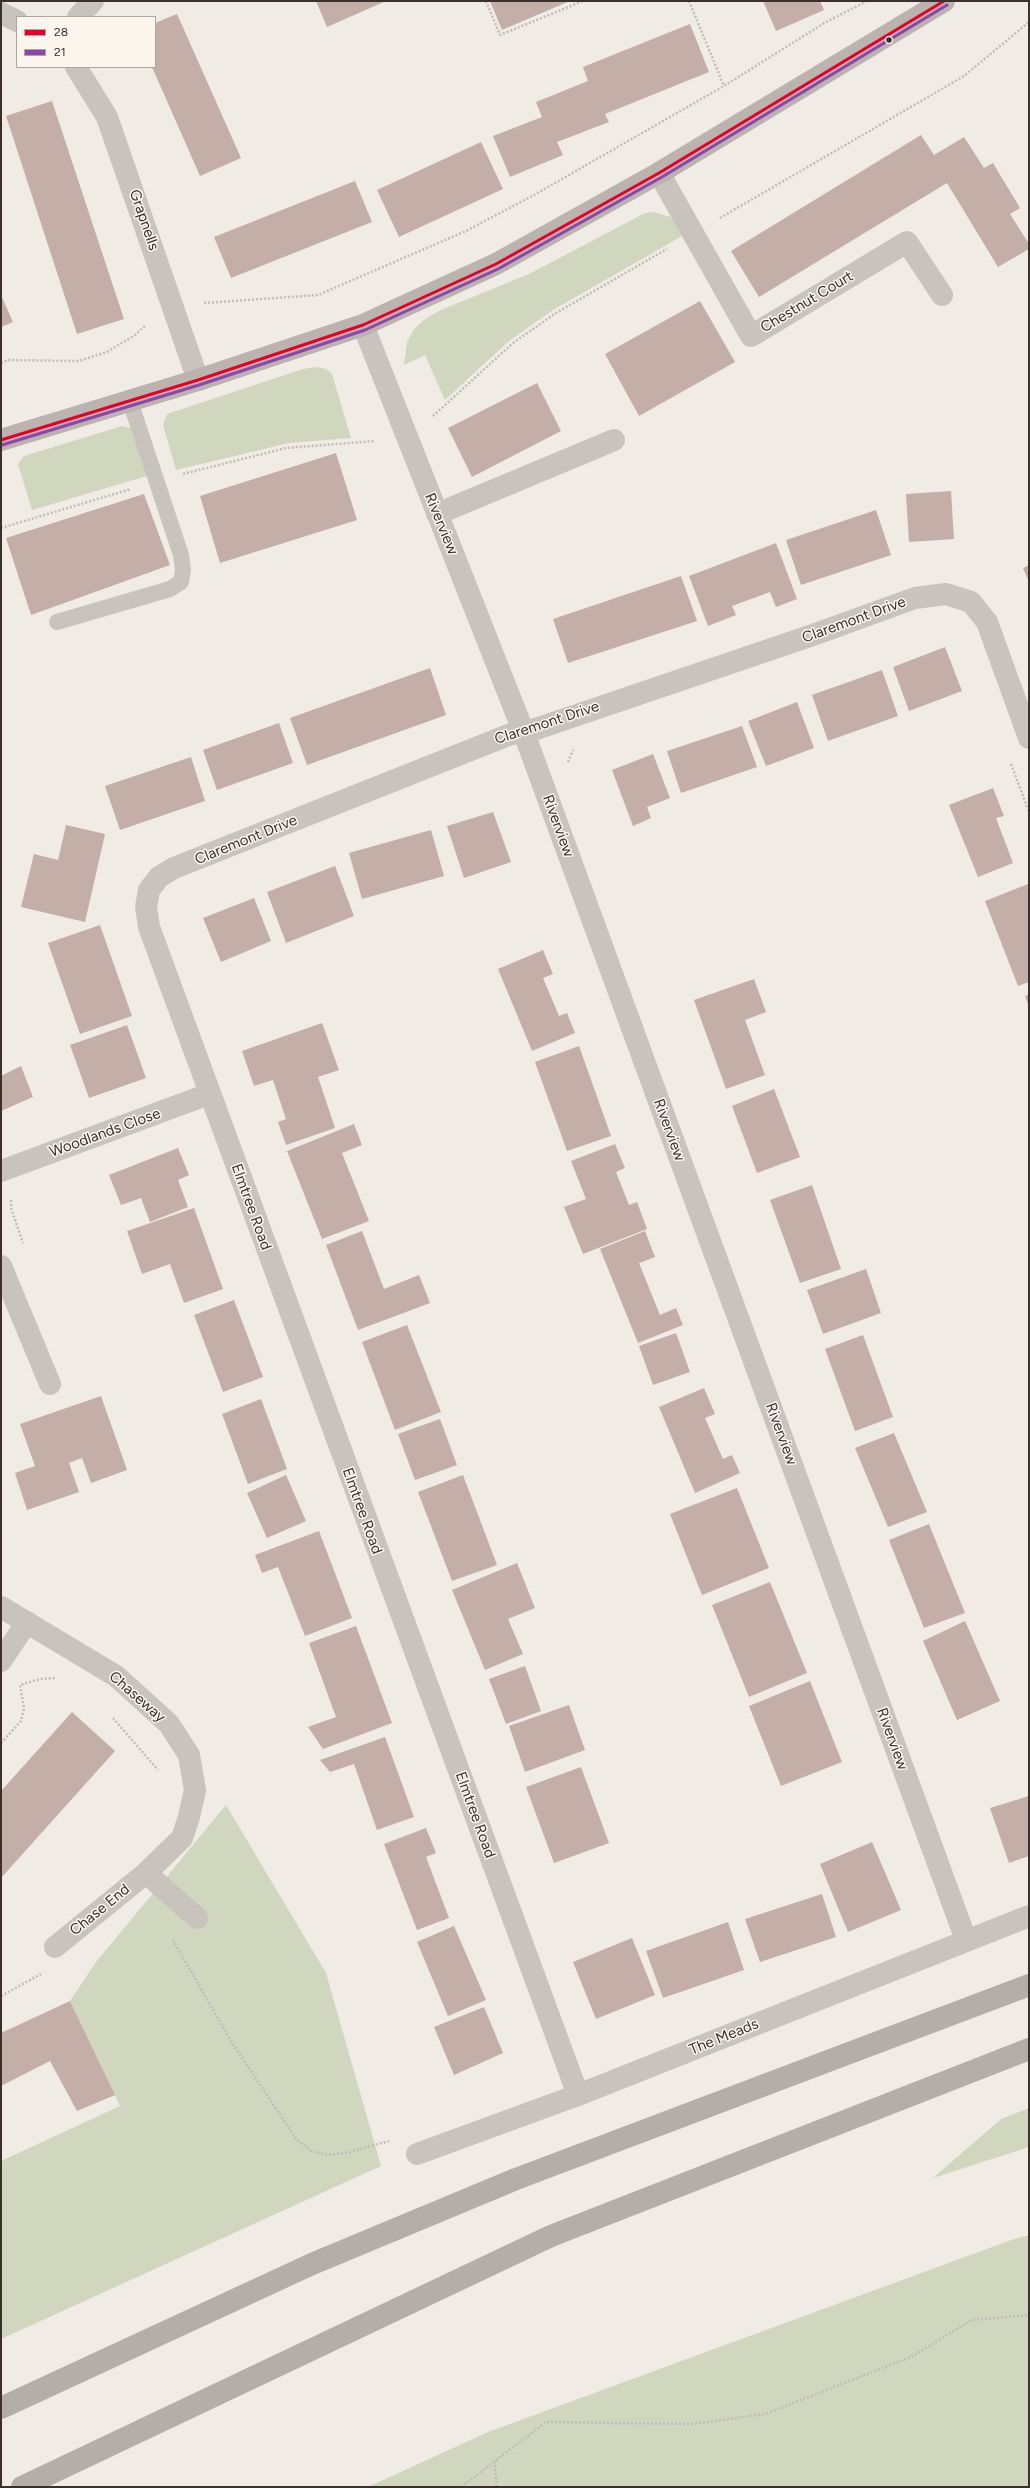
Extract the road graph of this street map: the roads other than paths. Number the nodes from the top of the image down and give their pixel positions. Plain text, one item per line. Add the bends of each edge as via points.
1 (93, 1) edge
2 (944, 1) edge
3 (1, 13) edge
4 (79, 16) edge
5 (16, 20) edge
6 (77, 68) edge
7 (659, 173) junction
8 (942, 295) dead end
9 (363, 324) junction
10 (198, 380) junction
11 (130, 401) junction
12 (1, 440) edge
13 (614, 440) dead end
14 (437, 514) junction
15 (57, 622) dead end
16 (524, 732) junction
17 (1029, 738) edge
18 (149, 926) joint
19 (209, 1094) junction
20 (1, 1171) edge
21 (1, 1266) edge
22 (50, 1384) dead end
23 (1, 1607) edge
24 (27, 1622) junction
25 (1, 1661) edge
26 (182, 1838) joint
27 (146, 1872) junction
28 (1029, 1916) edge
29 (197, 1918) road end
30 (966, 1940) junction
31 (54, 1946) road end
32 (1029, 1985) edge
33 (1029, 2049) edge
34 (578, 2095) junction
35 (417, 2154) road end
36 (1, 2408) edge
37 (22, 2487) edge

1 - 4 street
2 - 7 main road
3 - 5 street
6 - 10 street, Grapnells via 107,117
7 - 8 street, Chestnut Court via 751,336 907,242
7 - 9 main road via 496,264
9 - 10 main road
9 - 14 street, Riverview
10 - 11 main road
11 - 12 main road
11 - 15 lane via 180,555 183,570 180,582 170,590
13 - 14 street
14 - 16 street, Riverview
16 - 17 street, Claremont Drive via 915,598 946,594 971,602 987,622
16 - 18 street, Claremont Drive via 511,734 174,868 159,877 149,890 146,907
16 - 30 street, Riverview
18 - 19 street, Elmtree Road
19 - 20 street, Woodlands Close
19 - 34 street, Elmtree Road
21 - 22 street
23 - 24 street, Chaseway
24 - 25 street
24 - 26 street, Chaseway via 116,1676 169,1724 189,1755 195,1790
26 - 27 street, Chase End
27 - 29 street
27 - 31 street, Chase End
28 - 30 street, The Meads
30 - 34 street, The Meads
32 - 36 highway via 509,2182 312,2264
33 - 37 highway via 551,2236
34 - 35 street, The Meads

